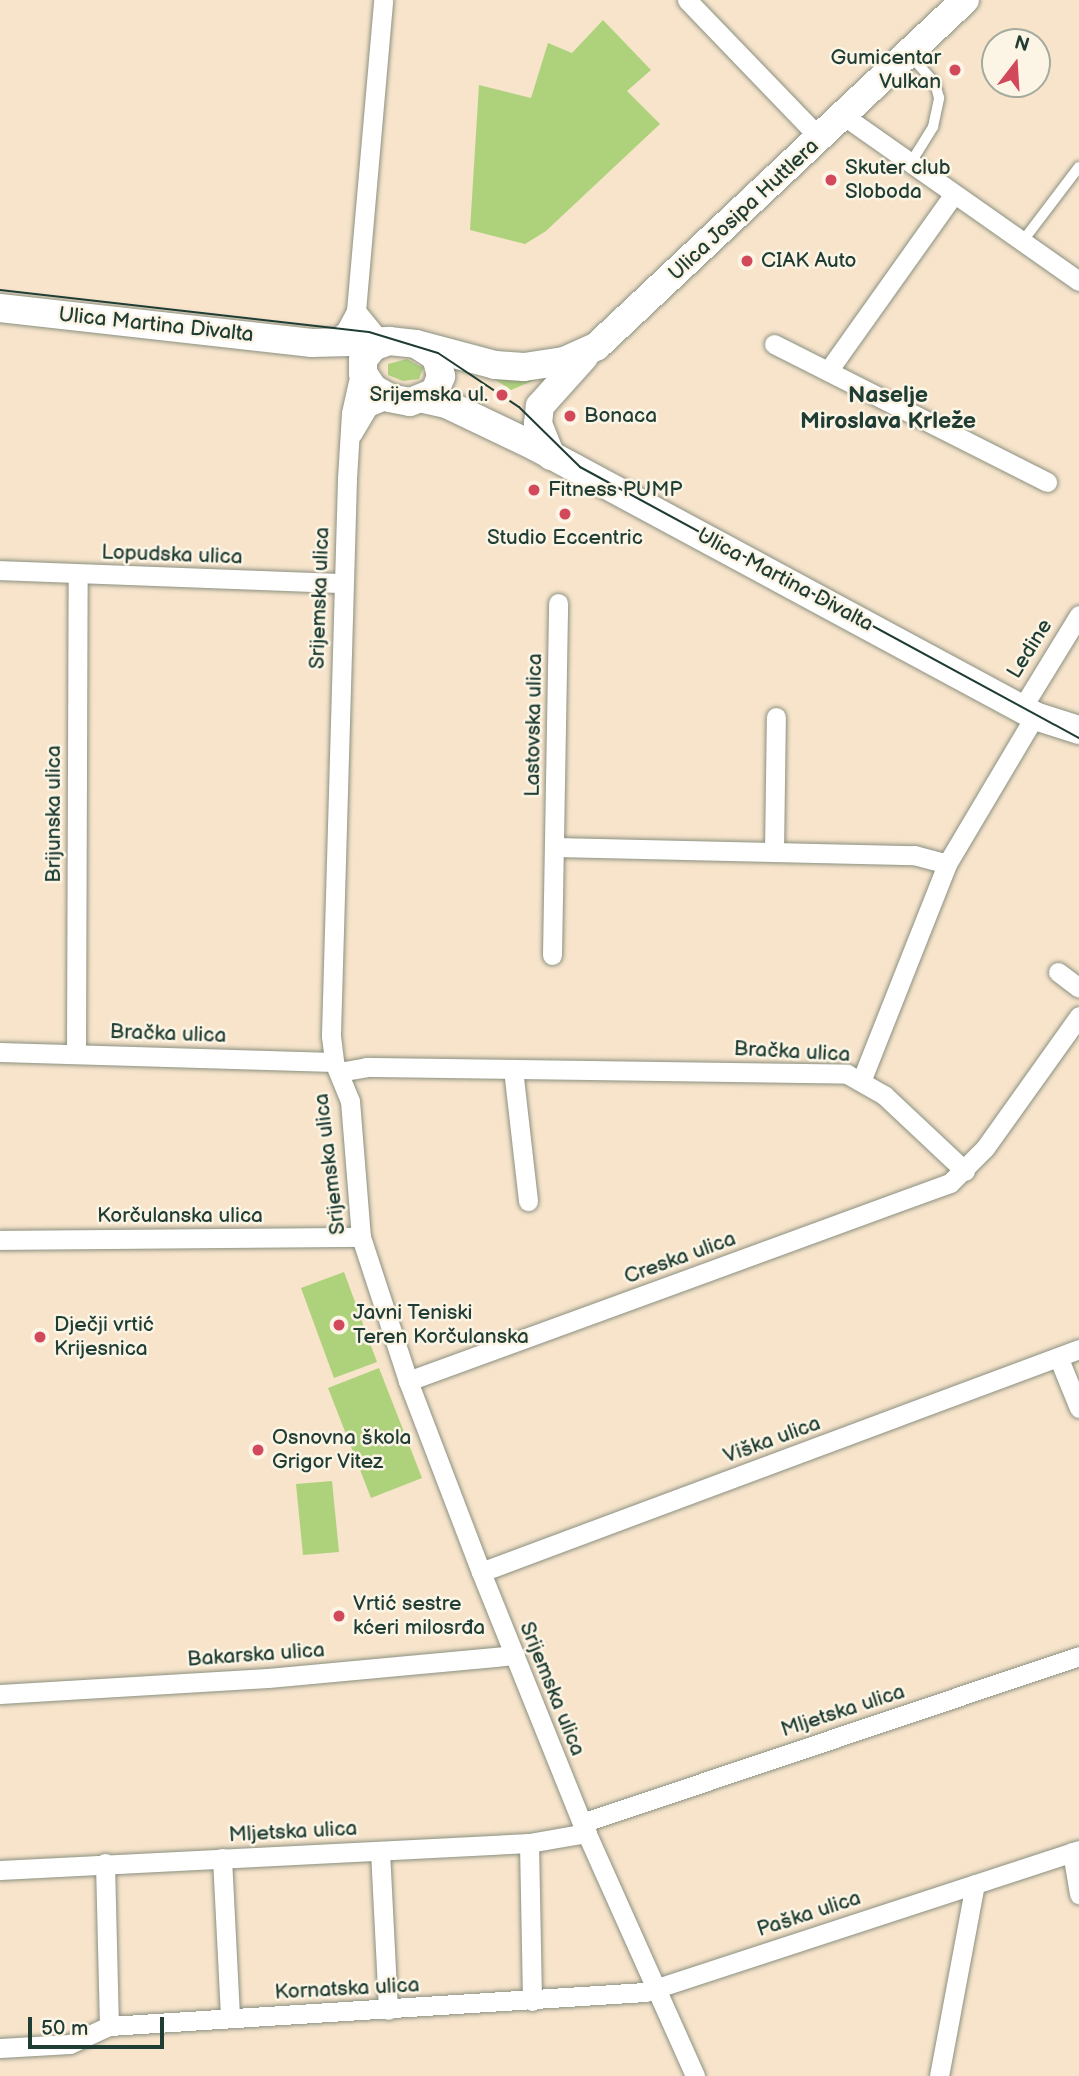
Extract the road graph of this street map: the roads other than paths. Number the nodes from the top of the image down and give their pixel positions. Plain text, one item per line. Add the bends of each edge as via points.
1 (383, 0) edge
2 (965, 0) edge
3 (694, 3) edge
4 (909, 55) junction
5 (844, 116) junction
6 (820, 138) junction
7 (909, 165) junction
8 (1079, 167) edge
9 (953, 195) junction
10 (1021, 242) junction
11 (1079, 281) edge
12 (0, 308) edge
13 (356, 311) junction
14 (384, 341) junction
15 (322, 343) junction
16 (775, 344) dead end
17 (420, 345) junction
18 (597, 346) junction
19 (495, 365) junction
20 (361, 368) junction
21 (828, 371) junction
22 (437, 385) junction
23 (390, 398) junction
24 (350, 438) junction
25 (543, 451) junction
26 (1047, 482) dead end
27 (0, 570) edge
28 (78, 575) junction
29 (343, 583) junction
30 (558, 603) dead end
31 (1079, 615) edge
32 (1028, 712) junction
33 (776, 717) dead end
34 (1079, 730) edge
35 (1079, 751) edge
36 (555, 847) junction
37 (775, 852) junction
38 (947, 864) junction
39 (552, 955) dead end
40 (1058, 972) dead end
41 (1079, 988) edge
42 (1079, 1016) edge
43 (0, 1052) edge
44 (76, 1054) junction
45 (336, 1067) junction
46 (513, 1069) junction
47 (862, 1079) junction
48 (965, 1171) junction
49 (528, 1201) dead end
50 (361, 1237) junction
51 (0, 1240) edge
52 (1079, 1349) edge
53 (1059, 1359) junction
54 (408, 1381) junction
55 (1079, 1408) edge
56 (481, 1572) junction
57 (515, 1656) junction
58 (1079, 1657) edge
59 (0, 1694) edge
60 (584, 1828) junction
61 (529, 1843) junction
62 (380, 1851) junction
63 (1076, 1851) edge
64 (222, 1858) junction
65 (105, 1863) junction
66 (0, 1870) edge
67 (975, 1885) junction
68 (1079, 1895) edge
69 (658, 1989) junction
70 (532, 2001) junction
71 (388, 2010) junction
72 (230, 2018) junction
73 (108, 2026) junction
74 (0, 2048) edge
75 (695, 2076) edge
76 (939, 2076) edge

1 - 13 street
2 - 4 street, Ulica Josipa Huttlera
3 - 6 street
4 - 5 street, Ulica Josipa Huttlera
4 - 7 lane via 934,83 939,98 933,127
5 - 6 street, Ulica Josipa Huttlera
5 - 7 street
6 - 18 street, Ulica Josipa Huttlera
7 - 9 street
8 - 10 lane
9 - 10 street
9 - 21 street
10 - 11 street
12 - 15 street, Ulica Martina Divalta
13 - 14 street
13 - 15 street via 346,330
14 - 15 street, Ulica Martina Divalta
14 - 17 street
14 - 20 street via 366,354
15 - 20 street, Ulica Martina Divalta
16 - 21 street
17 - 19 street, Ulica Josipa Huttlera
17 - 22 street via 436,357
18 - 19 street, Ulica Josipa Huttlera via 551,365
18 - 25 street via 540,406
19 - 22 street, Ulica Josipa Huttlera
20 - 23 street via 373,388
20 - 24 street, Srijemska ulica
21 - 26 street
22 - 23 street
22 - 25 street, Ulica Martina Divalta
23 - 24 street, Srijemska ulica via 368,407
24 - 29 street, Srijemska ulica
25 - 32 street, Ulica Martina Divalta
27 - 28 street, Lopudska ulica
28 - 29 street, Lopudska ulica
28 - 44 street, Brijunska ulica
29 - 45 street, Srijemska ulica via 331,1036
30 - 36 street, Lastovska ulica
31 - 32 street, Ledine
32 - 34 street, Ulica Martina Divalta
32 - 35 street, Ulica Martina Divalta
32 - 38 street
33 - 37 street
36 - 37 street
36 - 39 street, Lastovska ulica
37 - 38 street via 914,855
38 - 47 street
40 - 41 street
42 - 48 street
43 - 44 street, Bračka ulica
44 - 45 street, Bračka ulica
45 - 46 street, Bračka ulica
45 - 50 street, Srijemska ulica via 350,1101
46 - 47 street, Bračka ulica via 824,1072
46 - 49 street
47 - 48 street, Bračka ulica
48 - 54 street, Creska ulica via 930,1192
50 - 51 street, Korčulanska ulica
50 - 54 street, Srijemska ulica
52 - 53 street, Viška ulica
53 - 55 street
53 - 56 street, Viška ulica
54 - 56 street, Srijemska ulica
56 - 57 street, Srijemska ulica
57 - 59 street, Bakarska ulica via 268,1678
57 - 60 street, Srijemska ulica
58 - 60 street, Mljetska ulica
60 - 61 street, Mljetska ulica
60 - 69 street, Srijemska ulica
61 - 62 street, Mljetska ulica
61 - 70 street
62 - 64 street, Mljetska ulica
62 - 71 street
63 - 67 street, Paška ulica
63 - 68 street, Paška ulica
64 - 65 street, Mljetska ulica
64 - 72 street
65 - 66 street, Mljetska ulica
65 - 73 street
67 - 69 street, Paška ulica
67 - 76 street
69 - 70 street, Kornatska ulica
69 - 75 street, Srijemska ulica
70 - 71 street, Kornatska ulica
71 - 72 street, Kornatska ulica
72 - 73 street, Kornatska ulica
73 - 74 street, Kornatska ulica via 71,2044

